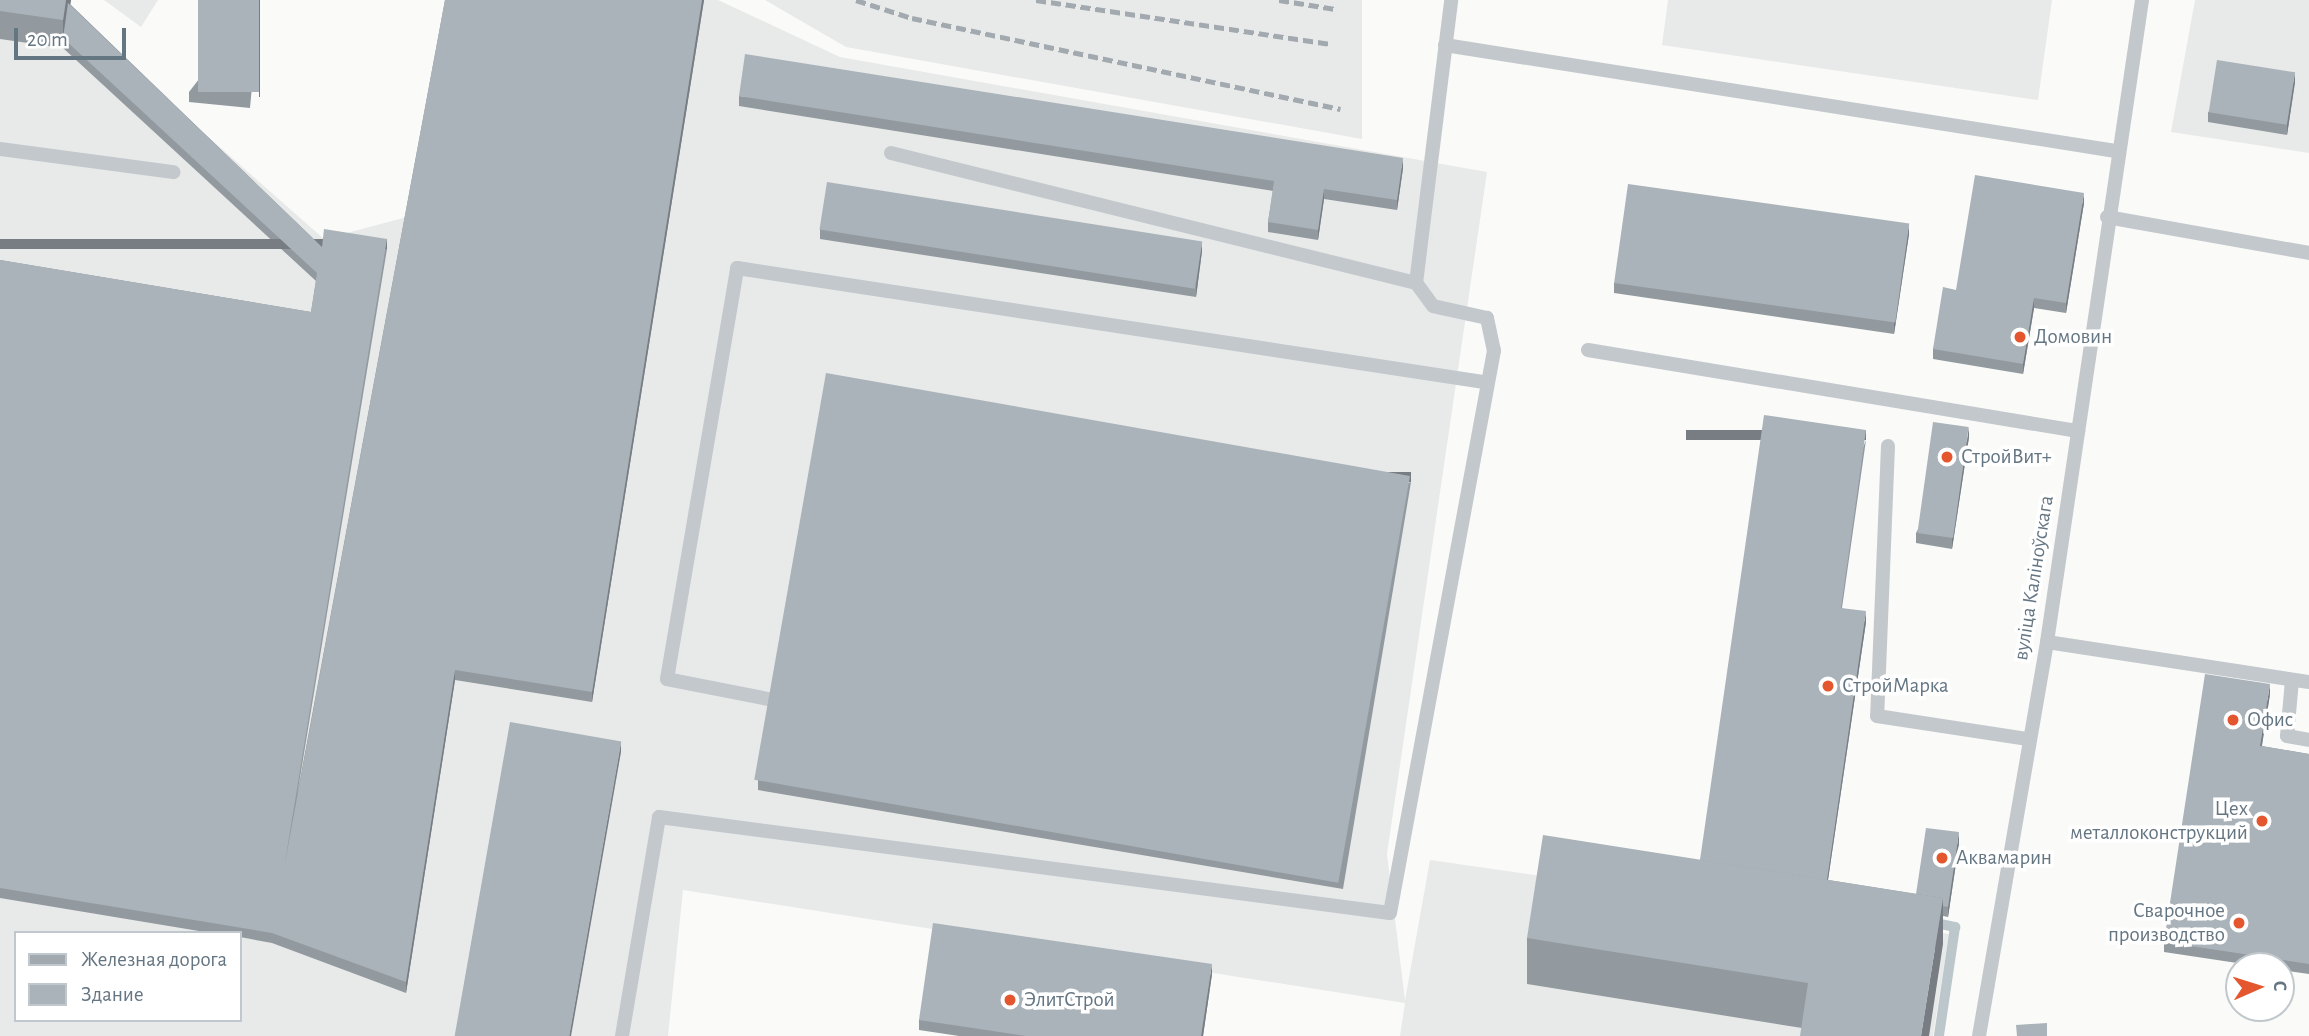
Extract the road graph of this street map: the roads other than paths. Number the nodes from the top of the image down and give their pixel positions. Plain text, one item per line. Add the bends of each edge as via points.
1 (1451, 0) edge
2 (2142, 0) edge
3 (1445, 45) junction
4 (0, 149) edge
5 (2116, 151) junction
6 (891, 153) dead end
7 (173, 172) dead end
8 (2108, 217) junction
9 (2309, 253) edge
10 (1416, 284) junction
11 (1588, 350) dead end
12 (1484, 382) junction
13 (2078, 430) junction
14 (1888, 446) dead end
15 (2047, 642) junction
16 (2292, 680) junction
17 (2309, 682) edge
18 (773, 700) edge
19 (2028, 739) junction
20 (2309, 740) edge
21 (622, 1036) edge
22 (1979, 1036) edge

1 - 3 lane
2 - 5 lane, вуліца Каліноўскага
3 - 5 lane
3 - 10 lane
4 - 7 lane
5 - 8 lane, вуліца Каліноўскага
6 - 10 lane
8 - 9 lane
8 - 13 lane, вуліца Каліноўскага
10 - 12 lane via 1433,306 1487,318 1494,351
11 - 13 lane
12 - 18 lane via 737,268 667,679
12 - 21 lane via 1391,913 659,817
13 - 15 lane, вуліца Каліноўскага
14 - 19 lane via 1877,716
15 - 16 lane
15 - 19 lane, вуліца Каліноўскага
16 - 17 lane
16 - 20 lane via 2287,736
19 - 22 lane, вуліца Каліноўскага

